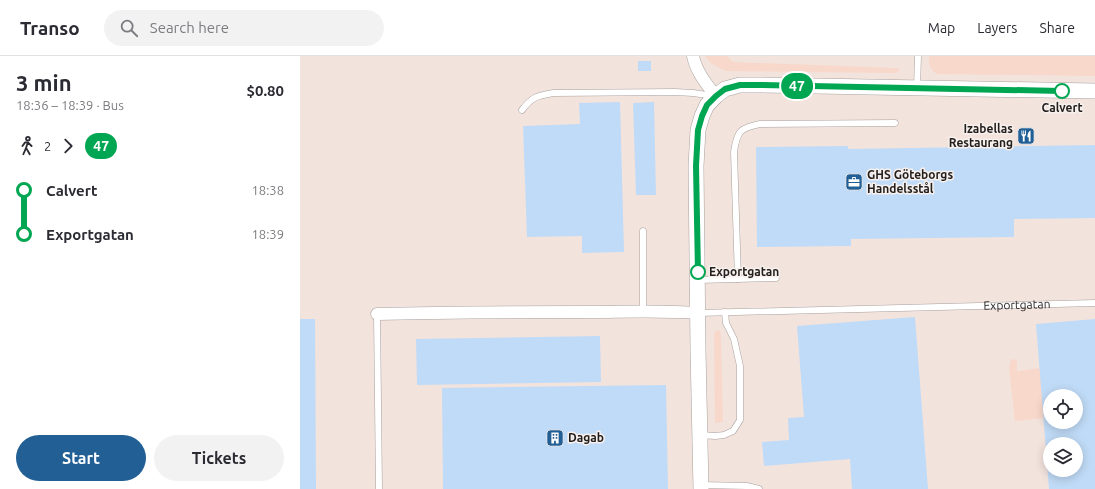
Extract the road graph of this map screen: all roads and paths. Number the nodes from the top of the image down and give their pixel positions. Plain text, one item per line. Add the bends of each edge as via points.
1 (693, 56) edge
2 (918, 56) edge
3 (918, 88) junction
4 (1095, 91) edge
5 (716, 96) junction
6 (522, 110) dead end
7 (895, 123) dead end
8 (643, 231) dead end
9 (776, 278) dead end
10 (738, 279) junction
11 (698, 280) junction
12 (1095, 303) edge
13 (643, 312) junction
14 (725, 312) junction
15 (699, 313) junction
16 (377, 314) joint
17 (700, 434) junction
18 (701, 487) edge
19 (379, 489) edge
20 (759, 489) edge

1 - 5 street via 700,74
2 - 3 lane
3 - 4 street
3 - 5 street via 740,85 725,89
5 - 6 lane via 693,92 553,93 539,95 530,100
5 - 11 street via 707,105 698,130
7 - 10 lane via 760,124 741,129 734,152
8 - 13 lane
9 - 10 lane
10 - 11 lane
11 - 15 street
12 - 14 lane, Exportgatan
13 - 15 street, Exportgatan
13 - 16 street, Exportgatan
14 - 15 lane, Exportgatan
14 - 17 lane via 740,366 740,420 733,431 724,435
15 - 17 street
16 - 19 lane
17 - 18 street
18 - 20 lane via 747,486

